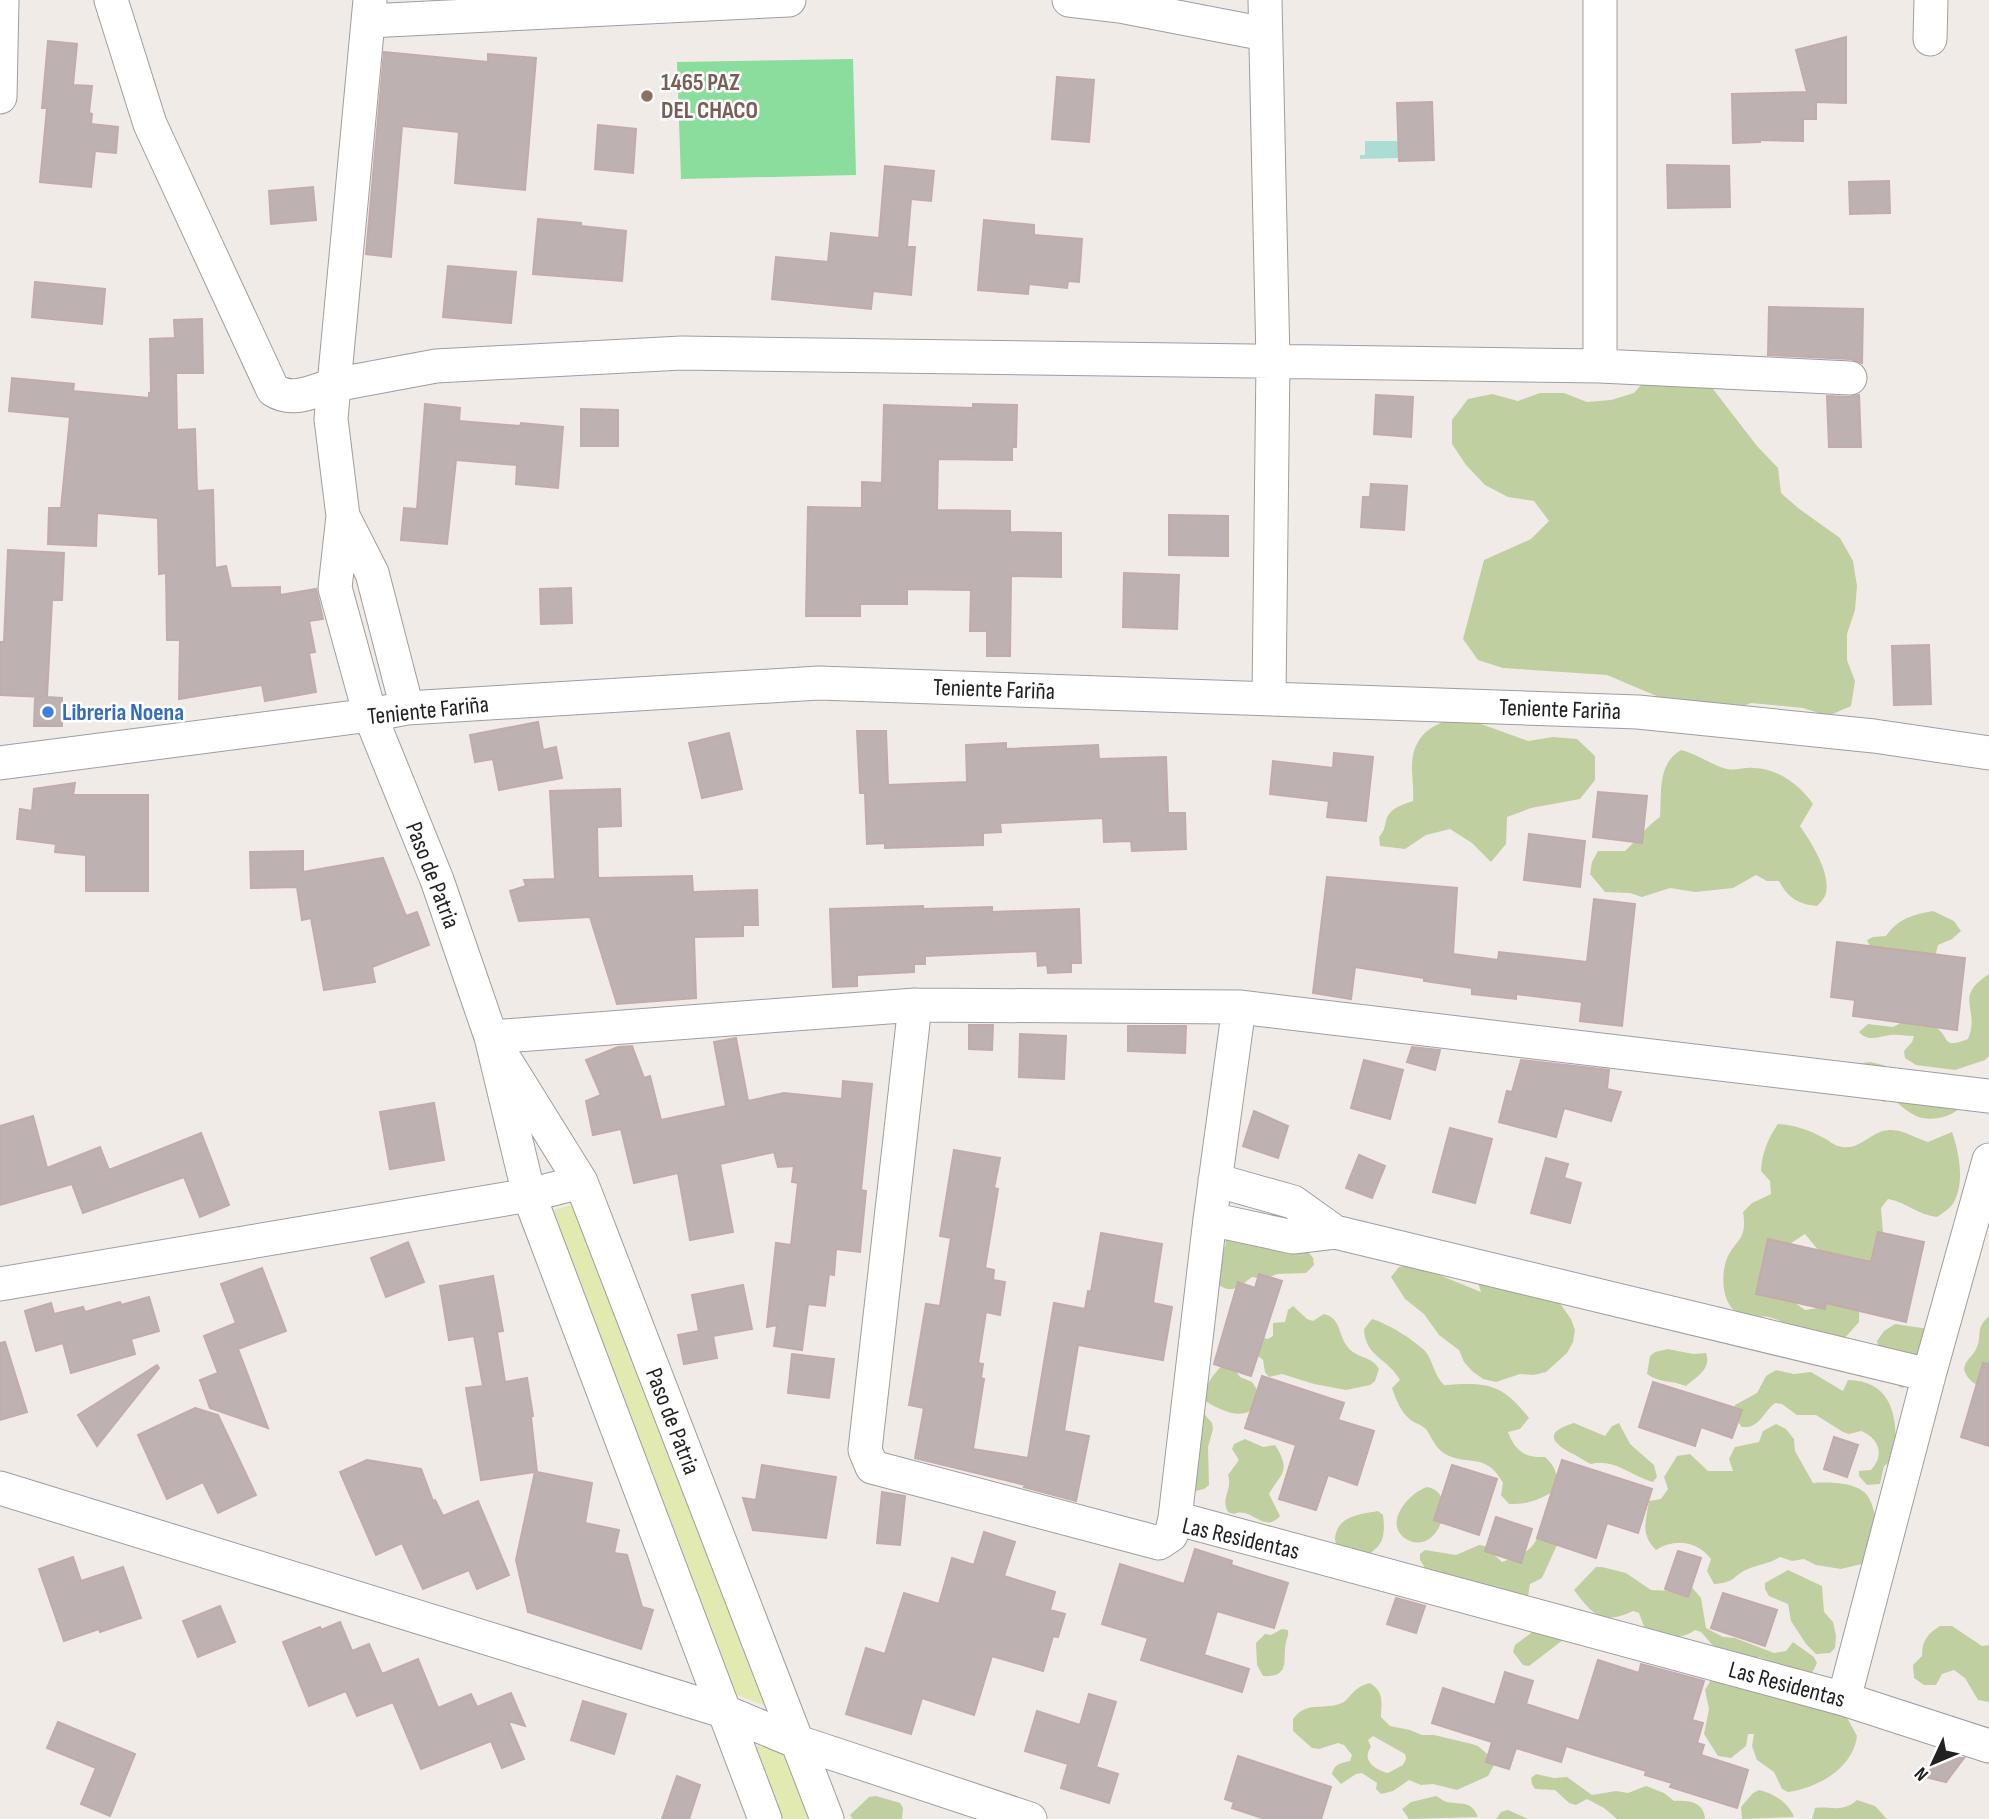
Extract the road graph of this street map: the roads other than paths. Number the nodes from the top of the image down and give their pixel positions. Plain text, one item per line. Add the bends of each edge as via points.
1 (2, 0) edge
2 (111, 0) edge
3 (789, 0) edge
4 (1069, 0) edge
5 (1265, 0) edge
6 (1600, 0) edge
7 (1931, 0) edge
8 (369, 11) edge
9 (1265, 34) junction
10 (1930, 39) dead end
11 (0, 90) edge
12 (0, 97) edge
13 (1273, 361) junction
14 (1600, 366) junction
15 (1850, 378) dead end
16 (334, 385) junction
17 (343, 516) junction
18 (1269, 698) junction
19 (407, 708) junction
20 (370, 715) junction
21 (1989, 753) edge
22 (0, 763) edge
23 (915, 1005) junction
24 (1239, 1007) junction
25 (491, 1037) junction
26 (1989, 1096) edge
27 (1989, 1160) edge
28 (1215, 1180) junction
29 (581, 1182) junction
30 (529, 1195) junction
31 (1210, 1219) junction
32 (1335, 1232) junction
33 (0, 1284) edge
34 (1929, 1375) junction
35 (0, 1488) edge
36 (1174, 1518) junction
37 (1844, 1699) junction
38 (723, 1710) junction
39 (796, 1741) junction
40 (1989, 1746) edge
41 (765, 1819) edge
42 (827, 1819) edge
43 (1030, 1819) edge

1 - 11 street
2 - 16 street via 150,124 273,390 294,397
3 - 8 street
4 - 9 street
5 - 9 street
6 - 14 street
7 - 10 street
8 - 16 street
9 - 13 street
11 - 12 street
13 - 14 street
13 - 16 street via 682,352 436,366
13 - 18 street
14 - 15 street
16 - 17 street via 331,419
17 - 19 street via 372,573
17 - 20 street, Paso de Patria via 335,588
18 - 19 street, Teniente Fariña via 819,683
18 - 21 street, Teniente Fariña via 1638,712 1874,736
19 - 20 street, Teniente Fariña
20 - 22 street, Teniente Fariña
20 - 25 street, Paso de Patria via 437,880
23 - 24 street
23 - 25 street
23 - 36 street, Las Residentas via 867,1460 872,1467 1158,1543 1171,1535
24 - 26 street
24 - 28 street
25 - 29 street, Paso de Patria
25 - 30 street, Paso de Patria
27 - 34 street
28 - 31 street
28 - 32 street via 1293,1202
29 - 30 street
29 - 39 street, Paso de Patria
30 - 33 street
30 - 38 street, Paso de Patria
31 - 32 street via 1293,1237
31 - 36 street
32 - 34 street
34 - 37 street
35 - 38 street
36 - 37 street, Las Residentas
37 - 40 street, Las Residentas
38 - 39 street
38 - 41 street, Paso de Patria
39 - 42 street, Paso de Patria
39 - 43 street

